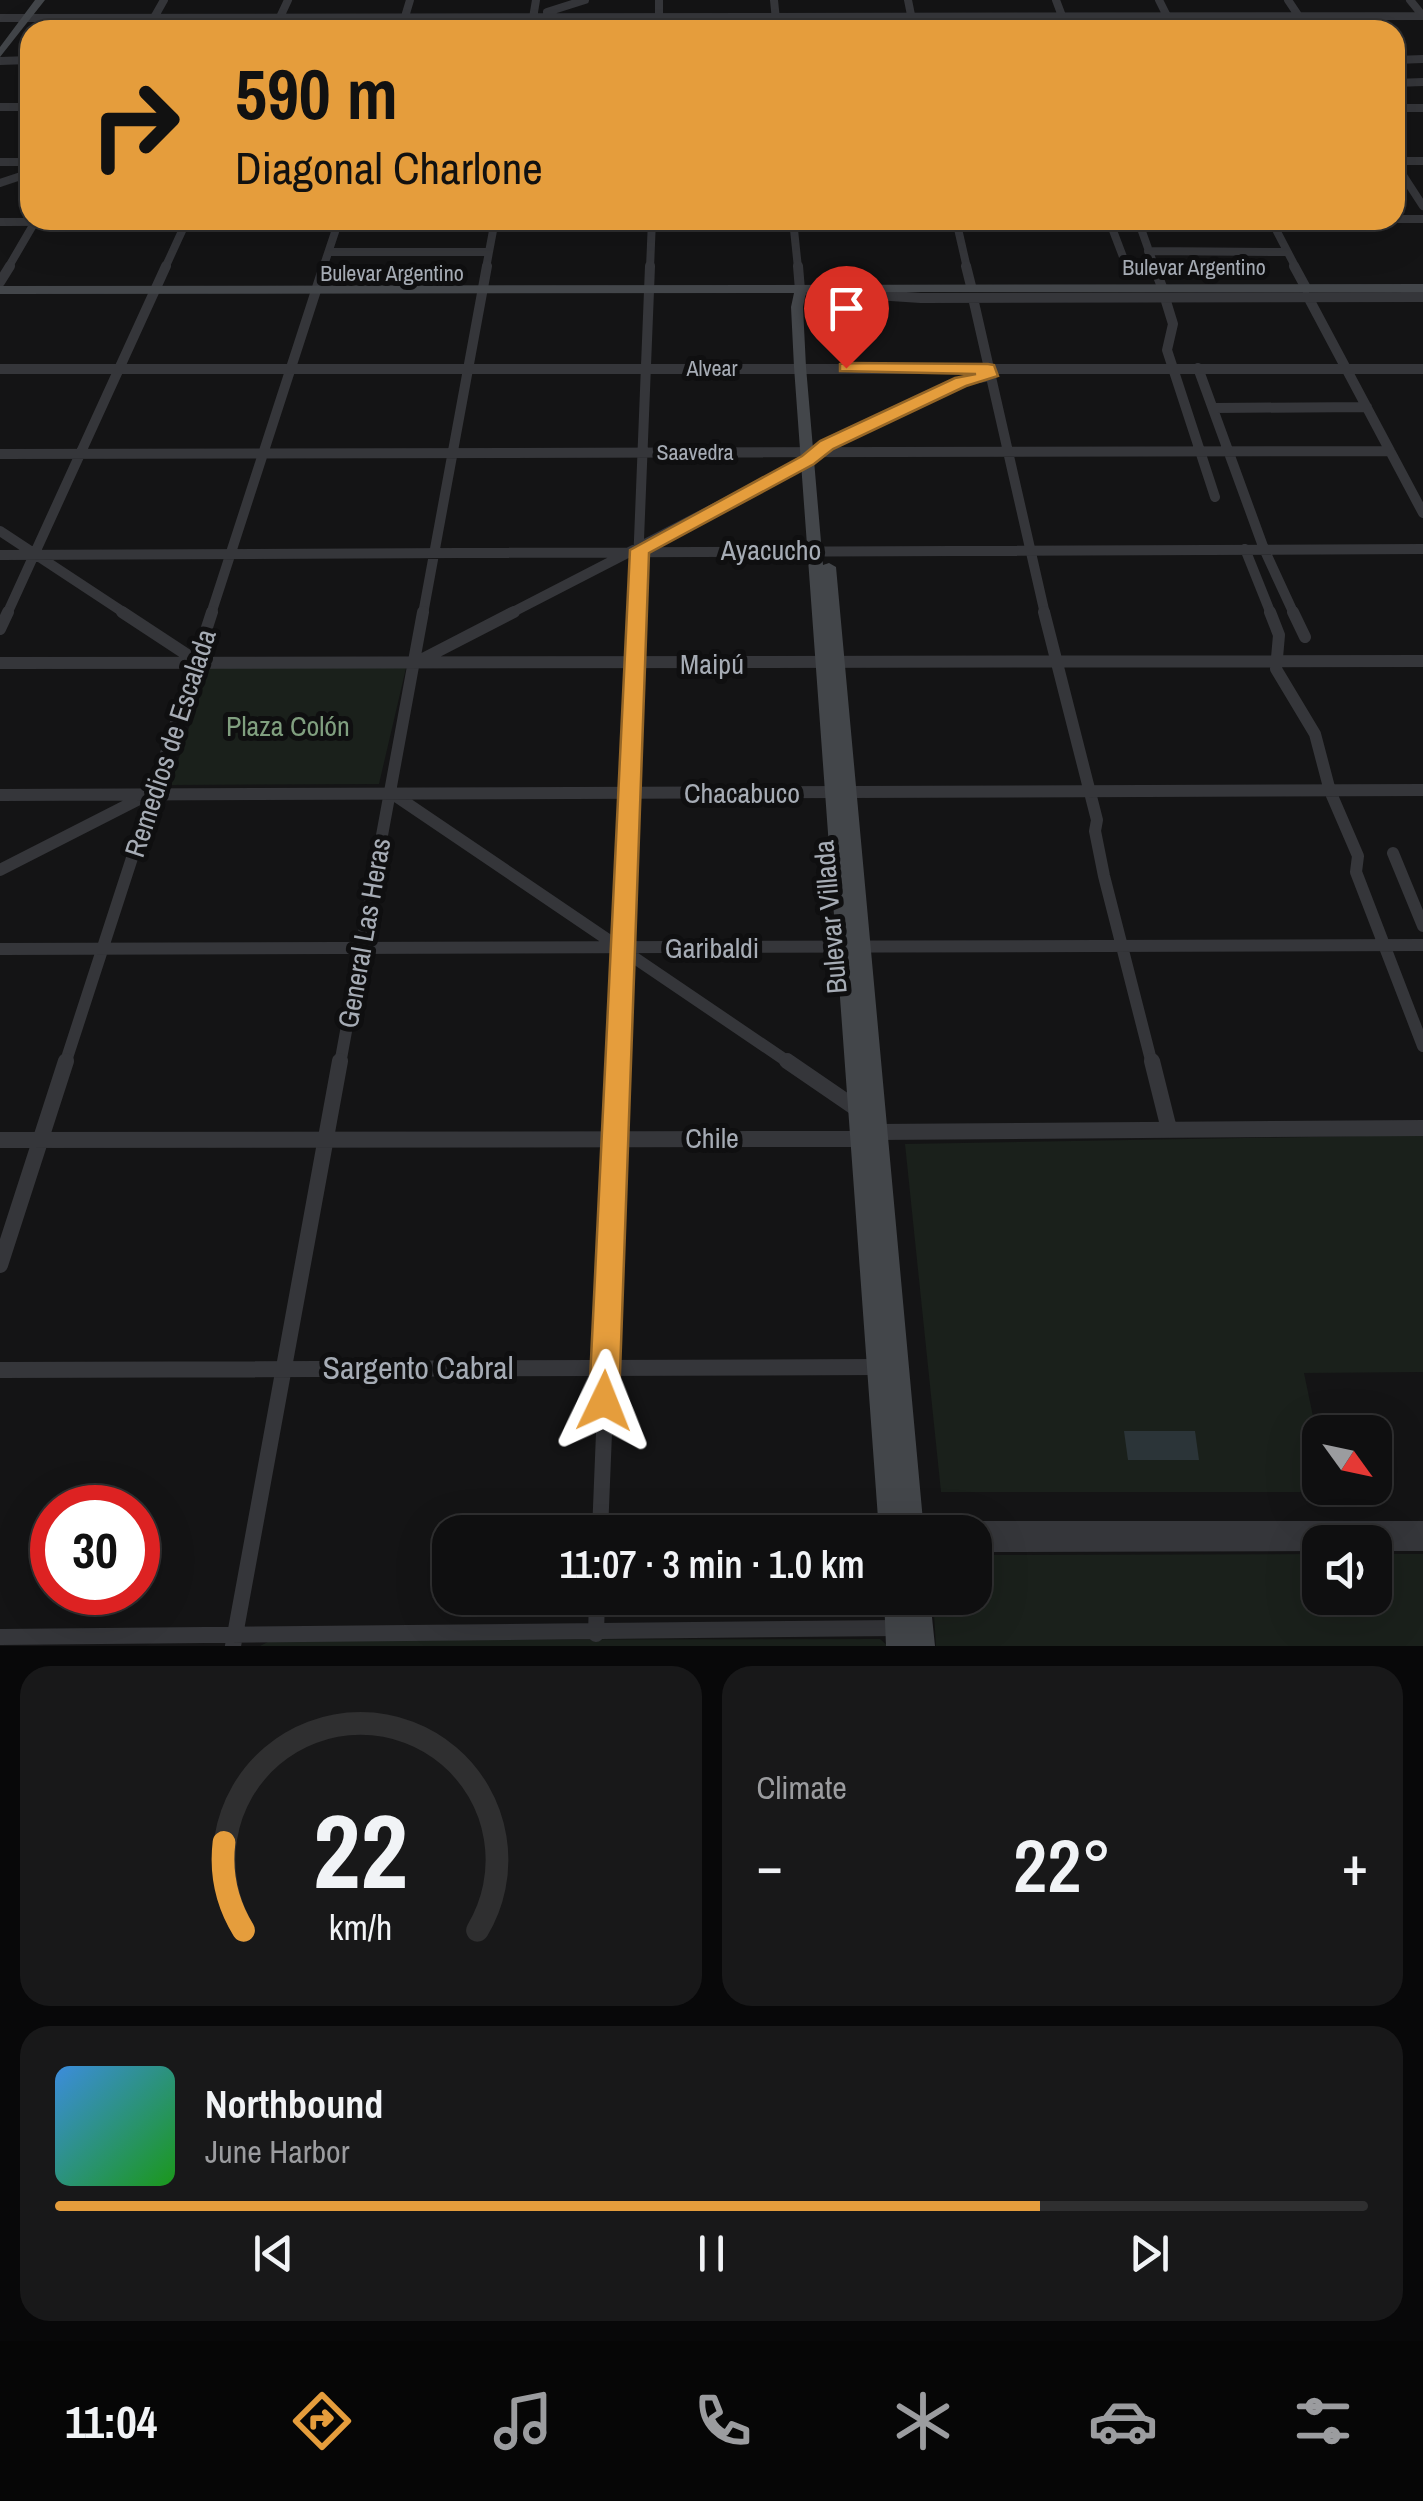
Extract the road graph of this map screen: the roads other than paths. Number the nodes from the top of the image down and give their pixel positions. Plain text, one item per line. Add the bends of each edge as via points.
1 (40, 0) edge
2 (164, 0) edge
3 (288, 0) edge
4 (410, 0) edge
5 (536, 0) edge
6 (585, 0) edge
7 (659, 0) edge
8 (774, 0) edge
9 (908, 0) edge
10 (970, 0) edge
11 (1056, 0) edge
12 (1159, 0) edge
13 (1288, 0) edge
14 (1410, 0) edge
15 (533, 16) junction
16 (660, 16) junction
17 (776, 16) junction
18 (912, 16) junction
19 (974, 16) junction
20 (1062, 16) junction
21 (1167, 16) junction
22 (1299, 16) junction
23 (1423, 16) edge
24 (154, 17) junction
25 (280, 17) junction
26 (405, 17) junction
27 (0, 18) edge
28 (27, 18) junction
29 (152, 20) edge
30 (279, 20) edge
31 (404, 20) edge
32 (520, 20) edge
33 (532, 20) edge
34 (660, 20) edge
35 (776, 20) edge
36 (913, 20) edge
37 (1052, 20) edge
38 (1169, 20) edge
39 (1302, 20) edge
40 (20, 28) edge
41 (0, 58) edge
42 (1405, 178) edge
43 (1412, 189) junction
44 (1423, 189) edge
45 (1423, 206) edge
46 (31, 230) edge
47 (182, 230) edge
48 (336, 230) edge
49 (493, 230) edge
50 (652, 230) edge
51 (793, 230) edge
52 (958, 230) edge
53 (1113, 230) edge
54 (1141, 230) edge
55 (1276, 230) edge
56 (1148, 251) junction
57 (328, 252) junction
58 (490, 252) junction
59 (1287, 252) junction
60 (1125, 262) dead end
61 (0, 282) edge
62 (1423, 288) edge
63 (482, 291) junction
64 (649, 291) junction
65 (0, 292) edge
66 (155, 292) junction
67 (316, 292) junction
68 (972, 292) junction
69 (1163, 292) junction
70 (1307, 292) junction
71 (794, 293) junction
72 (1423, 297) edge
73 (805, 367) junction
74 (291, 368) junction
75 (468, 368) junction
76 (647, 368) junction
77 (1172, 368) junction
78 (1198, 368) junction
79 (1423, 368) edge
80 (0, 369) edge
81 (1346, 369) junction
82 (120, 370) junction
83 (989, 372) junction
84 (1214, 408) junction
85 (1366, 408) junction
86 (1390, 450) junction
87 (643, 452) junction
88 (1200, 452) junction
89 (1229, 452) junction
90 (264, 453) junction
91 (453, 453) junction
92 (1007, 453) junction
93 (0, 454) edge
94 (81, 454) junction
95 (811, 455) junction
96 (1215, 497) dead end
97 (1423, 514) edge
98 (0, 530) edge
99 (1028, 548) junction
100 (1245, 549) junction
101 (1264, 549) junction
102 (1423, 549) edge
103 (640, 550) junction
104 (821, 550) junction
105 (434, 552) junction
106 (231, 554) junction
107 (0, 556) edge
108 (34, 556) junction
109 (0, 629) edge
110 (1305, 636) dead end
111 (1276, 660) junction
112 (1056, 661) junction
113 (1423, 661) edge
114 (197, 662) junction
115 (0, 663) edge
116 (415, 663) junction
117 (831, 664) junction
118 (636, 665) junction
119 (1330, 790) junction
120 (1423, 790) edge
121 (154, 792) junction
122 (390, 792) junction
123 (630, 792) junction
124 (841, 793) junction
125 (1090, 793) junction
126 (0, 794) edge
127 (1392, 854) dead end
128 (0, 870) edge
129 (1423, 926) edge
130 (1384, 945) junction
131 (1423, 945) edge
132 (1124, 946) junction
133 (362, 948) junction
134 (623, 948) junction
135 (855, 948) junction
136 (0, 949) edge
137 (103, 949) junction
138 (1423, 1046) edge
139 (867, 1125) junction
140 (1169, 1128) junction
141 (1423, 1128) edge
142 (326, 1138) junction
143 (615, 1138) junction
144 (41, 1139) junction
145 (0, 1140) edge
146 (0, 1266) edge
147 (888, 1367) junction
148 (605, 1368) junction
149 (284, 1369) junction
150 (0, 1370) edge
151 (601, 1515) edge
152 (891, 1515) edge
153 (910, 1515) edge
154 (1423, 1529) edge
155 (992, 1531) edge
156 (992, 1544) edge
157 (1302, 1544) edge
158 (1392, 1544) edge
159 (1423, 1544) edge
160 (597, 1615) edge
161 (596, 1634) junction
162 (910, 1636) edge
163 (0, 1637) edge
164 (234, 1641) edge

1 - 28 main road
2 - 24 street
3 - 25 street
4 - 26 street
5 - 15 street
6 - 15 street
7 - 16 street
8 - 17 street
9 - 18 street
10 - 19 street
11 - 20 street
12 - 21 street
13 - 22 street
14 - 23 street
15 - 16 street
15 - 26 street
15 - 32 street
15 - 33 street
16 - 17 street
16 - 34 street
17 - 18 street
17 - 35 street
18 - 19 street
18 - 36 street
19 - 20 street
20 - 21 street
20 - 37 street
21 - 22 street
21 - 38 street
22 - 23 street
22 - 39 street
24 - 25 street
24 - 28 street
24 - 29 street
25 - 26 street
25 - 30 street
26 - 31 street
27 - 28 street
40 - 41 main road
42 - 43 street
43 - 44 street
43 - 45 street
46 - 61 street
47 - 66 street
48 - 57 street, Remedios de Escalada
49 - 58 street, General Las Heras
50 - 64 street
51 - 71 street, Bulevar Villada
52 - 68 street
53 - 60 street
54 - 56 street
55 - 59 street
56 - 59 street
56 - 69 street
57 - 58 street
57 - 67 street, Remedios de Escalada
58 - 63 street, General Las Heras
59 - 70 street
62 - 70 main road, Bulevar Argentino
63 - 64 main road, Bulevar Argentino
63 - 67 main road, Bulevar Argentino
63 - 75 street, General Las Heras
64 - 71 main road, Bulevar Argentino
64 - 76 street
65 - 66 main road, Bulevar Argentino
66 - 67 main road, Bulevar Argentino
66 - 82 street
67 - 74 street, Remedios de Escalada
68 - 69 main road, Bulevar Argentino
68 - 71 main road, Bulevar Argentino
68 - 83 street
69 - 70 main road, Bulevar Argentino
69 - 77 street via 1174,324 1167,350
70 - 72 street
70 - 81 street
71 - 73 main road, Bulevar Villada
73 - 76 street, Alvear
73 - 83 street, Alvear
73 - 95 main road, Bulevar Villada
74 - 75 street, Alvear
74 - 82 street, Alvear
74 - 90 street, Remedios de Escalada
75 - 76 street, Alvear
75 - 91 street, General Las Heras
76 - 87 street
77 - 78 street, Alvear
77 - 83 street, Alvear
77 - 88 street
78 - 81 street, Alvear
78 - 84 street
79 - 81 street, Alvear
80 - 82 street, Alvear
81 - 85 street
82 - 94 street
83 - 92 street
83 - 95 street
84 - 85 street
84 - 89 street
85 - 86 street
86 - 89 street, Saavedra
86 - 97 street
87 - 91 street, Saavedra
87 - 95 street, Saavedra
87 - 103 street
88 - 89 street, Saavedra
88 - 92 street, Saavedra
88 - 96 street
89 - 101 street
90 - 91 street, Saavedra
90 - 94 street, Saavedra
90 - 106 street, Remedios de Escalada
91 - 105 street, General Las Heras
92 - 95 street, Saavedra
92 - 99 street
93 - 94 street, Saavedra
94 - 108 street
95 - 103 street
95 - 104 main road, Bulevar Villada
98 - 108 street
99 - 100 street, Ayacucho
99 - 104 street, Ayacucho
99 - 112 street
100 - 101 street, Ayacucho
100 - 111 street via 1279,635
101 - 102 street, Ayacucho
101 - 110 street
103 - 104 street, Ayacucho
103 - 105 street, Ayacucho
103 - 116 street
103 - 118 street
104 - 117 main road, Bulevar Villada
105 - 106 street, Ayacucho
105 - 116 street, General Las Heras
106 - 108 street, Ayacucho
106 - 114 street, Remedios de Escalada
107 - 108 street, Ayacucho
108 - 109 street
108 - 114 street
111 - 112 street, Maipú
111 - 113 street, Maipú
111 - 119 street via 1316,734
112 - 117 street, Maipú
112 - 125 street
114 - 115 street, Maipú
114 - 116 street, Maipú
114 - 121 street, Remedios de Escalada
116 - 118 street, Maipú
116 - 122 street, General Las Heras
117 - 118 street, Maipú
117 - 124 main road, Bulevar Villada
118 - 123 street
119 - 120 street, Chacabuco
119 - 125 street, Chacabuco
119 - 130 street
121 - 122 street, Chacabuco
121 - 126 street, Chacabuco
121 - 128 street
121 - 137 street, Remedios de Escalada
122 - 123 street, Chacabuco
122 - 133 street, General Las Heras
122 - 134 street
123 - 124 street, Chacabuco
123 - 134 street
124 - 125 street, Chacabuco
124 - 135 main road, Bulevar Villada
125 - 132 street
127 - 129 street
130 - 131 street, Garibaldi
130 - 132 street, Garibaldi
130 - 138 street
132 - 135 street, Garibaldi
132 - 140 street
133 - 134 street, Garibaldi
133 - 137 street, Garibaldi
133 - 142 street, General Las Heras
134 - 135 street, Garibaldi
134 - 139 street
134 - 143 street
135 - 139 main road, Bulevar Villada
136 - 137 street, Garibaldi
137 - 144 street, Remedios de Escalada
139 - 140 street, Chile
139 - 143 street, Chile
139 - 147 main road, Bulevar Villada
140 - 141 street, Chile
142 - 143 street, Chile
142 - 144 street, Chile
142 - 149 street, General Las Heras
143 - 148 street
144 - 145 street, Chile
144 - 146 street, Remedios de Escalada
147 - 148 street, Sargento Cabral
147 - 152 main road, Bulevar Villada
147 - 153 main road, Bulevar Villada
148 - 149 street, Sargento Cabral
148 - 151 street
149 - 150 street, Sargento Cabral
149 - 164 street, General Las Heras
154 - 155 street
156 - 157 street
158 - 159 street
160 - 161 street
161 - 162 street
161 - 164 street
163 - 164 street

